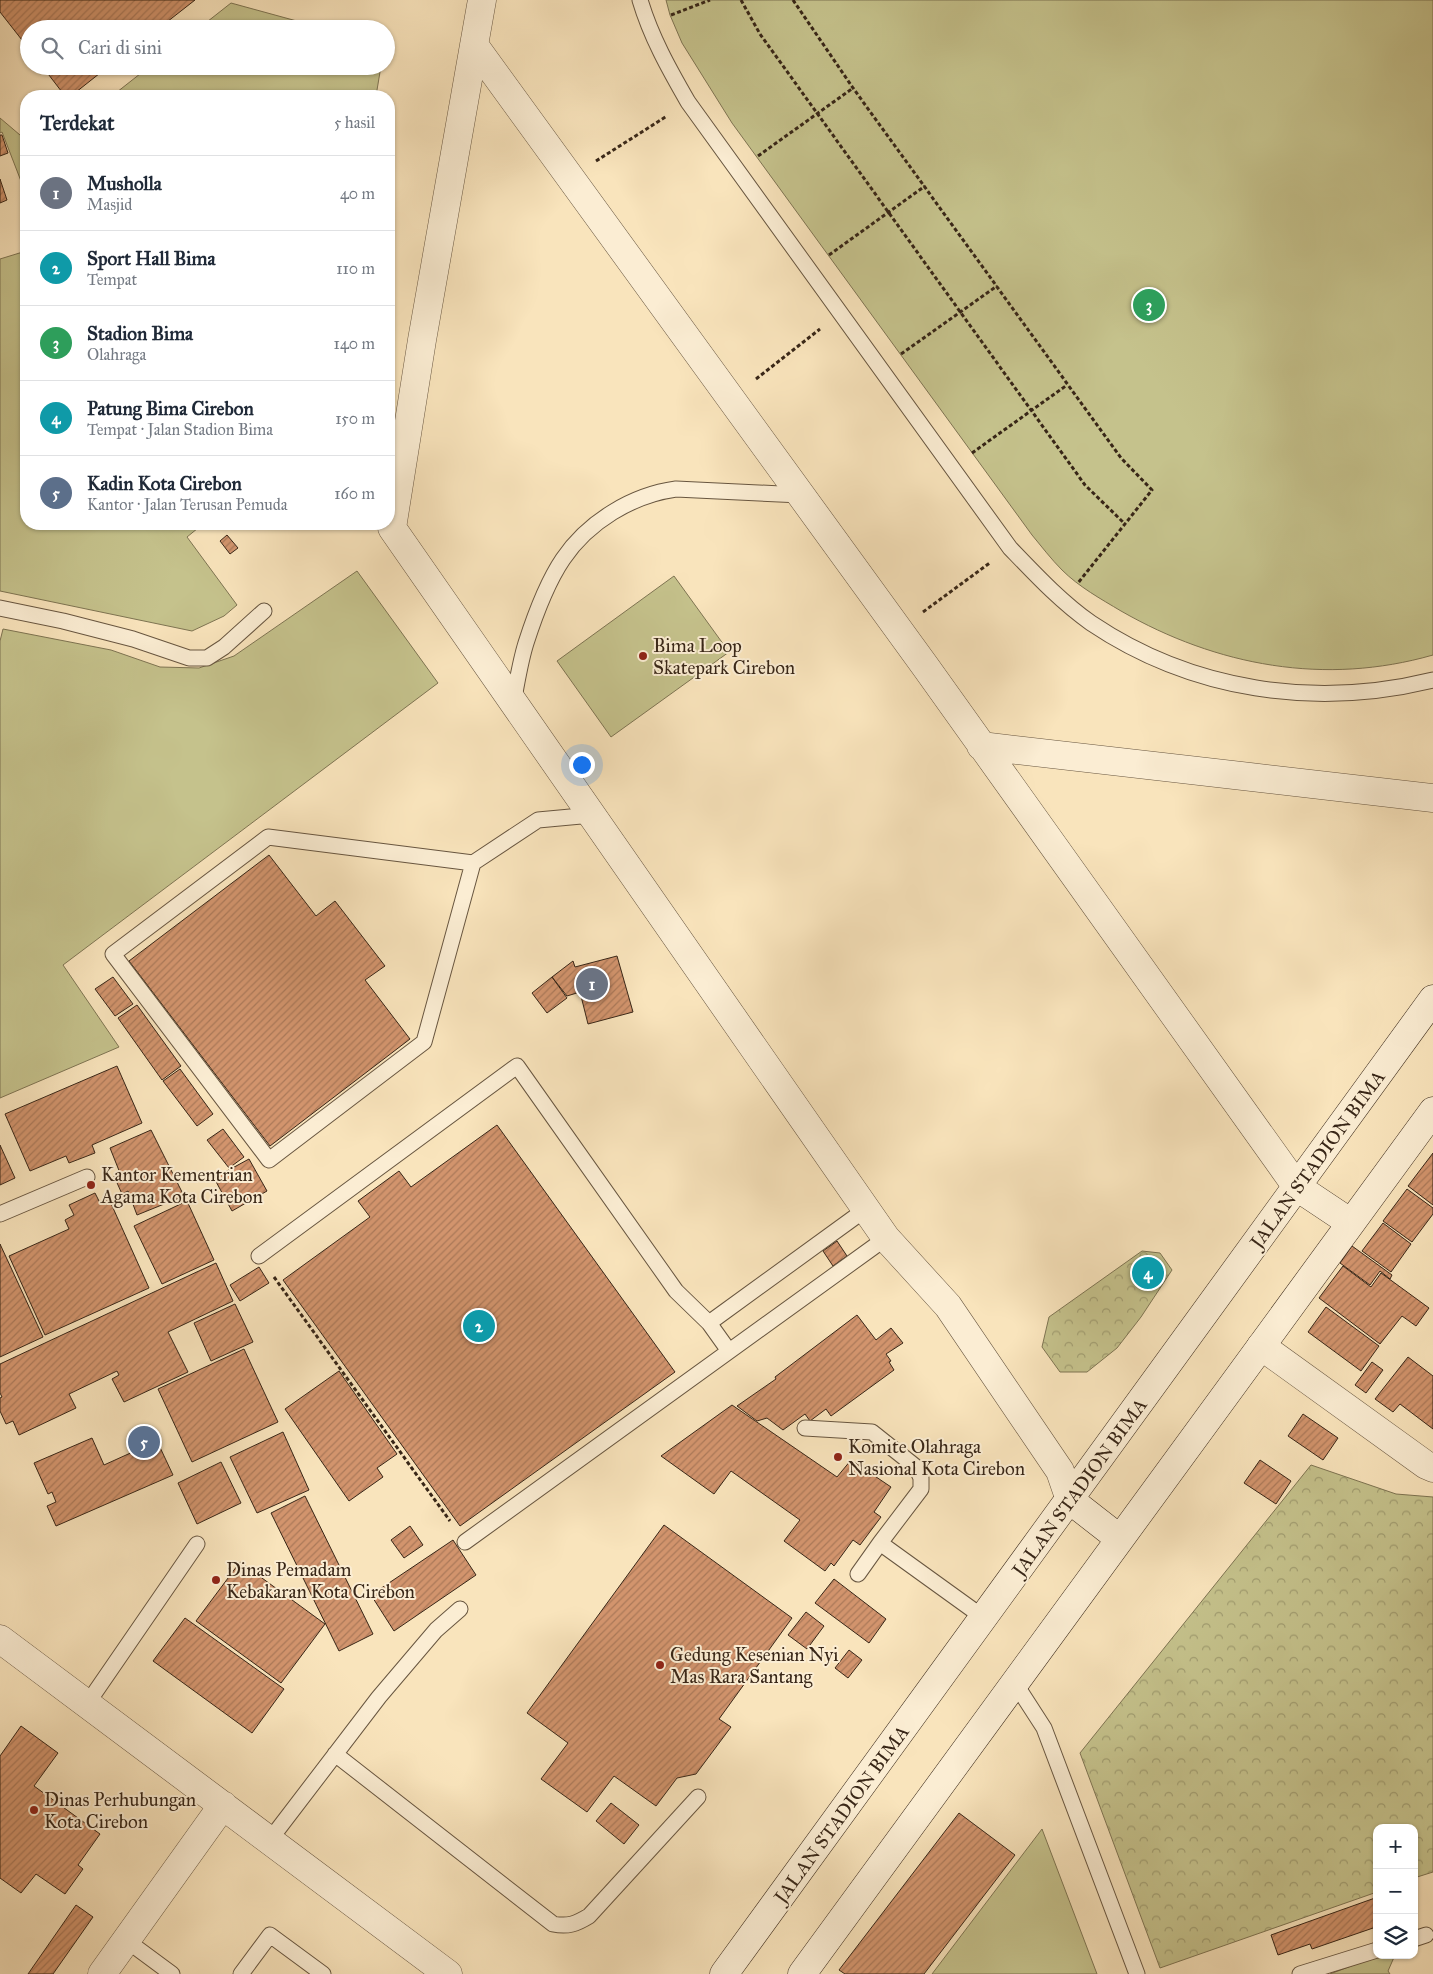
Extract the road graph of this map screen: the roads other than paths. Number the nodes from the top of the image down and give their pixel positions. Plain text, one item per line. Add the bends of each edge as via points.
1 (482, 0) edge
2 (640, 0) edge
3 (474, 46) junction
4 (800, 495) junction
5 (395, 509) edge
6 (393, 530) edge
7 (0, 608) edge
8 (264, 611) dead end
9 (1433, 680) edge
10 (513, 703) junction
11 (981, 746) junction
12 (1433, 798) edge
13 (592, 815) junction
14 (473, 863) junction
15 (1433, 999) edge
16 (1433, 1110) edge
17 (87, 1177) dead end
18 (1297, 1188) junction
19 (866, 1209) junction
20 (0, 1214) edge
21 (1351, 1223) junction
22 (886, 1238) junction
23 (259, 1256) road end
24 (709, 1324) junction
25 (1261, 1346) junction
26 (729, 1351) junction
27 (805, 1428) dead end
28 (1433, 1468) edge
29 (1070, 1500) junction
30 (1120, 1539) junction
31 (465, 1542) road end
32 (880, 1543) junction
33 (197, 1544) dead end
34 (858, 1574) dead end
35 (460, 1609) dead end
36 (984, 1618) junction
37 (0, 1639) edge
38 (1015, 1683) junction
39 (86, 1704) junction
40 (335, 1754) junction
41 (698, 1797) dead end
42 (223, 1805) junction
43 (270, 1841) junction
44 (126, 1940) junction
45 (1373, 1951) edge
46 (809, 1971) edge
47 (102, 1974) edge
48 (172, 1974) edge
49 (241, 1974) edge
50 (323, 1974) edge
51 (448, 1974) edge
52 (724, 1974) edge
53 (1137, 1974) edge
54 (1300, 1974) edge

1 - 3 street
2 - 9 lane via 647,25 688,102 1010,548 1042,581 1090,622 1130,646 1173,666 1218,681 1311,695 1358,694
3 - 4 street
3 - 5 street
4 - 10 lane via 676,489 659,491 613,511 586,533 563,559 539,605 525,645
4 - 11 street
6 - 10 street
7 - 8 lane via 63,621 190,658 207,658
10 - 13 street
11 - 12 street
11 - 18 street
13 - 14 lane via 538,820
13 - 19 street
14 - 14 lane via 424,1042 269,1160 113,954 268,837
15 - 18 street, JALAN STADION BIMA
16 - 21 street
17 - 20 lane
18 - 21 street
18 - 29 street, JALAN STADION BIMA
19 - 22 street
19 - 24 lane
21 - 25 street
22 - 26 lane
22 - 29 street via 948,1306 1060,1471
23 - 24 lane via 517,1066 676,1292
24 - 26 lane
25 - 28 street
25 - 30 street
26 - 31 lane
27 - 32 lane via 872,1432 916,1467 921,1489
29 - 30 street
29 - 36 street, JALAN STADION BIMA
30 - 38 street
32 - 34 lane
32 - 36 lane
33 - 39 lane
35 - 40 lane via 436,1630
36 - 52 street, JALAN STADION BIMA
37 - 39 street
38 - 46 street
38 - 53 lane via 1044,1728
39 - 42 street
40 - 41 lane via 553,1924 565,1926 577,1924 589,1916
40 - 43 lane
42 - 43 street
42 - 44 street
43 - 51 street
44 - 47 street
44 - 48 lane
45 - 54 lane
49 - 50 lane via 270,1935

